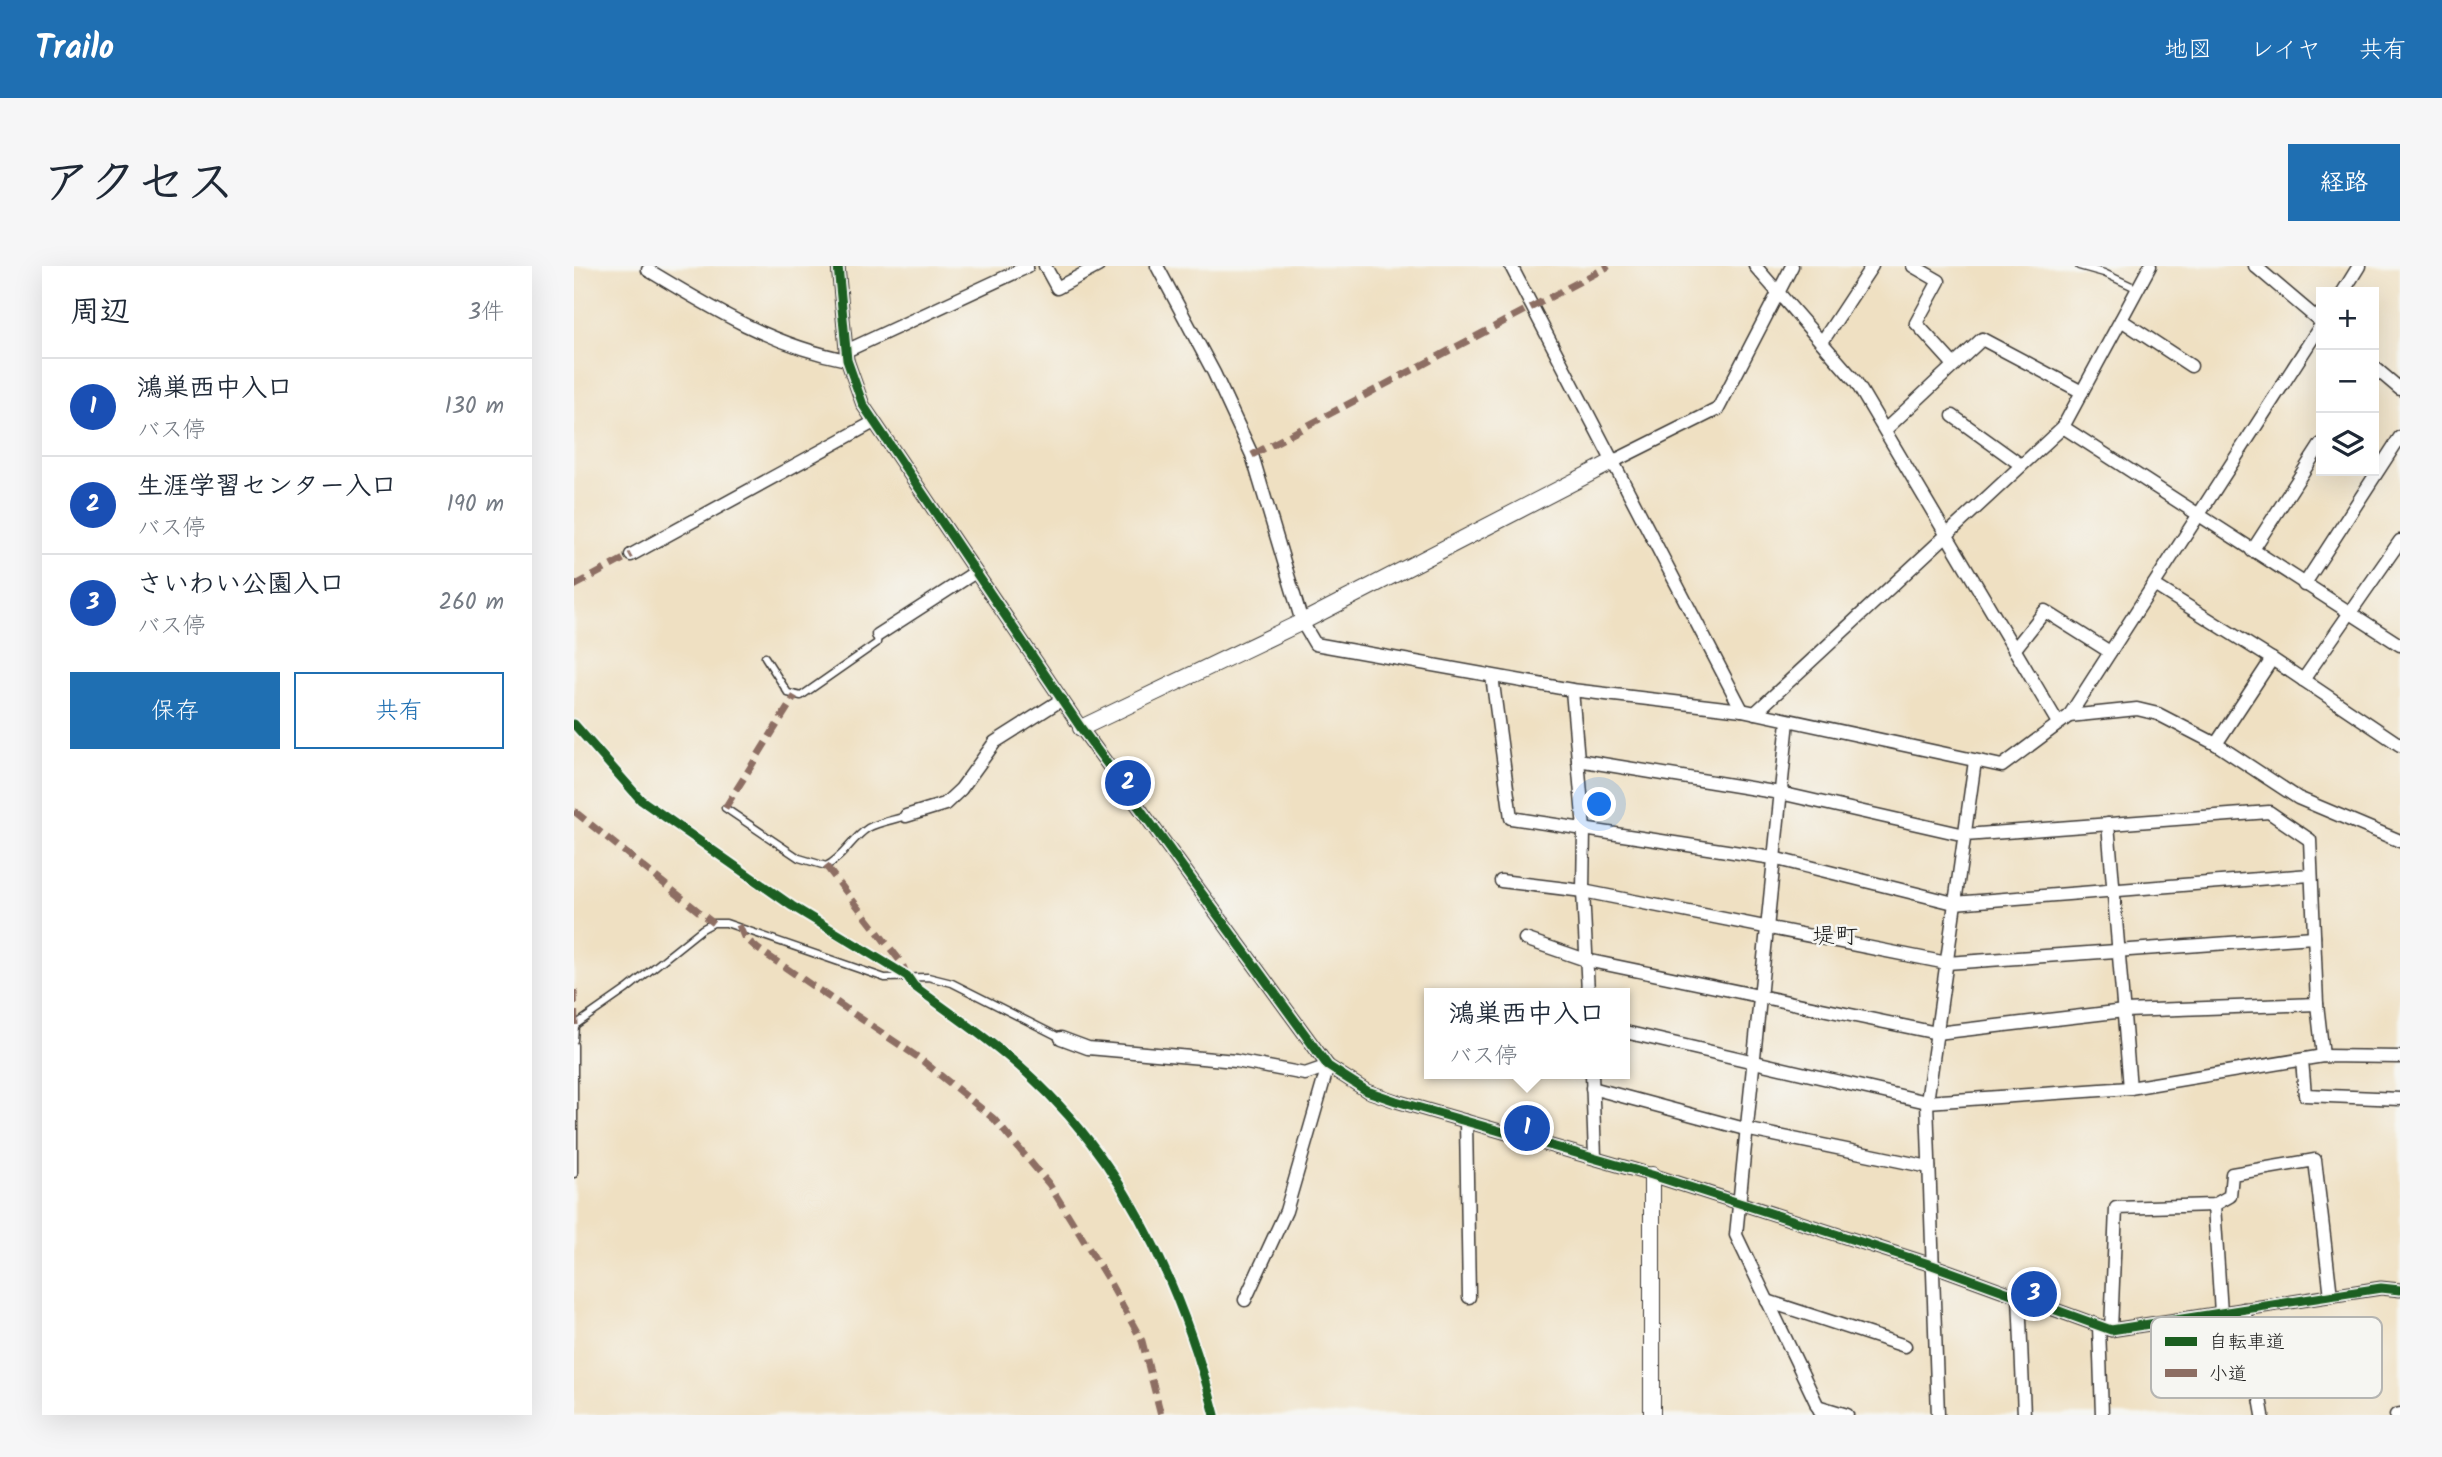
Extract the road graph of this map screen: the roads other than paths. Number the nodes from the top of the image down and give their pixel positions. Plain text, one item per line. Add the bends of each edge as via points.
1 (838, 266) edge
2 (1029, 266) edge
3 (1045, 266) edge
4 (1098, 266) edge
5 (1157, 266) edge
6 (1511, 266) edge
7 (1755, 266) edge
8 (1792, 266) edge
9 (1872, 266) edge
10 (1913, 266) edge
11 (2079, 266) edge
12 (2150, 266) edge
13 (2255, 266) edge
14 (2359, 266) edge
15 (643, 268) edge
16 (2346, 287) edge
17 (2138, 289) junction
18 (1779, 291) junction
19 (2121, 320) junction
20 (2316, 320) edge
21 (2316, 332) edge
22 (1822, 342) junction
23 (846, 355) junction
24 (1954, 365) junction
25 (2191, 366) dead end
26 (2379, 371) edge
27 (2400, 389) edge
28 (2081, 392) junction
29 (1953, 416) dead end
30 (874, 422) junction
31 (2063, 427) junction
32 (1886, 429) junction
33 (2400, 437) edge
34 (2316, 452) edge
35 (1614, 461) junction
36 (2021, 465) junction
37 (2198, 517) junction
38 (1947, 536) junction
39 (2399, 543) edge
40 (2252, 551) junction
41 (631, 555) dead end
42 (974, 573) junction
43 (2304, 584) junction
44 (2154, 585) junction
45 (2350, 611) junction
46 (1302, 622) junction
47 (878, 635) joint
48 (2400, 645) edge
49 (2014, 650) junction
50 (2110, 652) junction
51 (765, 657) dead end
52 (2272, 659) junction
53 (1492, 676) junction
54 (2303, 680) junction
55 (1572, 690) junction
56 (1061, 700) junction
57 (1749, 711) junction
58 (2063, 720) junction
59 (1788, 721) junction
60 (1081, 728) junction
61 (2216, 744) junction
62 (2400, 745) edge
63 (1578, 760) junction
64 (1975, 761) junction
65 (1780, 793) junction
66 (725, 808) dead end
67 (906, 816) joint
68 (2108, 824) junction
69 (1584, 829) junction
70 (1965, 835) junction
71 (2400, 841) edge
72 (1773, 858) junction
73 (2310, 875) junction
74 (1502, 881) dead end
75 (2113, 890) junction
76 (1583, 891) junction
77 (1954, 903) junction
78 (1766, 927) junction
79 (2314, 937) junction
80 (1525, 939) dead end
81 (2119, 950) junction
82 (1586, 960) junction
83 (1947, 963) junction
84 (1588, 988) edge
85 (1759, 995) junction
86 (2317, 1004) junction
87 (2124, 1012) junction
88 (575, 1026) edge
89 (1630, 1033) edge
90 (1937, 1033) junction
91 (1061, 1038) joint
92 (574, 1040) edge
93 (574, 1045) edge
94 (2323, 1056) junction
95 (2400, 1058) edge
96 (2302, 1060) junction
97 (1752, 1062) junction
98 (1328, 1066) junction
99 (1592, 1079) edge
100 (1592, 1088) junction
101 (2130, 1088) junction
102 (2400, 1099) edge
103 (1927, 1102) junction
104 (1466, 1121) junction
105 (1745, 1129) junction
106 (1595, 1157) junction
107 (1929, 1167) junction
108 (574, 1174) edge
109 (1652, 1175) junction
110 (1738, 1202) junction
111 (2214, 1205) junction
112 (1932, 1265) junction
113 (2400, 1290) edge
114 (2019, 1295) junction
115 (2331, 1296) junction
116 (1469, 1297) dead end
117 (1245, 1300) dead end
118 (1767, 1301) junction
119 (2244, 1309) junction
120 (2221, 1313) junction
121 (2190, 1317) edge
122 (2245, 1317) edge
123 (2151, 1322) edge
124 (2105, 1328) junction
125 (1905, 1346) dead end
126 (1819, 1410) edge
127 (1652, 1415) edge
128 (1847, 1415) edge
129 (1938, 1415) edge
130 (2024, 1415) edge
131 (2102, 1415) edge

1 - 23 street
2 - 23 street
3 - 4 street via 1057,288
5 - 46 street via 1252,455
6 - 35 street
7 - 18 street
8 - 18 street
9 - 22 street
10 - 24 street via 1938,281 1916,323
11 - 17 lane
12 - 17 street
13 - 20 street
14 - 16 street
15 - 23 street via 759,332
17 - 19 street
18 - 22 street
18 - 35 street via 1718,409
19 - 25 street
19 - 28 street
21 - 37 street
22 - 32 street via 1856,382
23 - 30 street via 855,387
24 - 28 street via 1982,339
24 - 32 street
26 - 27 street
28 - 31 street
29 - 36 street
30 - 41 street
30 - 42 street
31 - 36 street
31 - 37 street
32 - 38 street
33 - 43 street
34 - 40 street
35 - 46 street
35 - 57 street
36 - 38 street
37 - 40 street
37 - 44 street
38 - 49 street
38 - 57 street
39 - 45 street
40 - 43 street
42 - 47 street
42 - 56 street
43 - 45 street
44 - 50 street
44 - 52 street
45 - 48 street
45 - 54 street
46 - 53 street via 1320,646
46 - 60 street
47 - 51 lane via 877,643 801,696 788,693
49 - 50 street via 2045,611
49 - 58 street
50 - 58 street
52 - 54 street
52 - 61 street
53 - 55 street
53 - 69 street via 1511,818
54 - 62 street
55 - 57 street
55 - 63 street
56 - 60 street
56 - 67 street via 995,742 945,804
57 - 59 street
58 - 61 street via 2137,709 2158,713
58 - 64 street via 2002,766
59 - 64 street
59 - 65 street
60 - 98 street
61 - 71 street via 2298,798
63 - 65 street
63 - 69 street
64 - 70 street
65 - 70 street
65 - 72 street
66 - 67 lane via 799,858 827,866 869,828
68 - 70 street
68 - 73 street via 2269,812 2310,840
68 - 75 street
69 - 72 street
69 - 76 street
70 - 77 street
72 - 77 street
72 - 78 street
73 - 75 street
73 - 79 street
74 - 76 street
75 - 77 street
75 - 81 street
76 - 78 street
76 - 82 street
77 - 83 street
78 - 83 street
78 - 85 street
79 - 81 street
79 - 86 street
80 - 82 street
81 - 83 street
81 - 87 street
82 - 84 street
82 - 85 street
83 - 90 street
85 - 90 street
85 - 97 street
86 - 87 street
86 - 94 street
87 - 90 street
87 - 101 street
88 - 91 lane via 702,929 726,922 885,978 928,977 953,983
88 - 92 lane
89 - 97 street
90 - 103 street
91 - 98 street via 1088,1048 1236,1060 1305,1074
93 - 108 lane
94 - 95 street
94 - 96 street
96 - 101 street
96 - 102 street via 2305,1095
97 - 103 street
97 - 105 street
98 - 104 street via 1367,1091
98 - 117 street via 1286,1210
99 - 100 street
100 - 105 street
100 - 106 street
101 - 103 street
103 - 107 street
104 - 106 street
104 - 116 street
105 - 107 street
105 - 110 street
106 - 109 street
107 - 112 street
109 - 110 street
109 - 127 street
110 - 112 street
110 - 118 street via 1736,1236
111 - 115 street via 2230,1196 2231,1174 2315,1160
111 - 120 street
111 - 124 street via 2116,1208
112 - 114 street
112 - 129 street
113 - 115 street via 2381,1288
114 - 124 street
114 - 130 street
115 - 119 street
118 - 125 street
118 - 126 street
119 - 120 street
119 - 122 street
120 - 121 street
123 - 124 street
124 - 131 street
126 - 128 street

